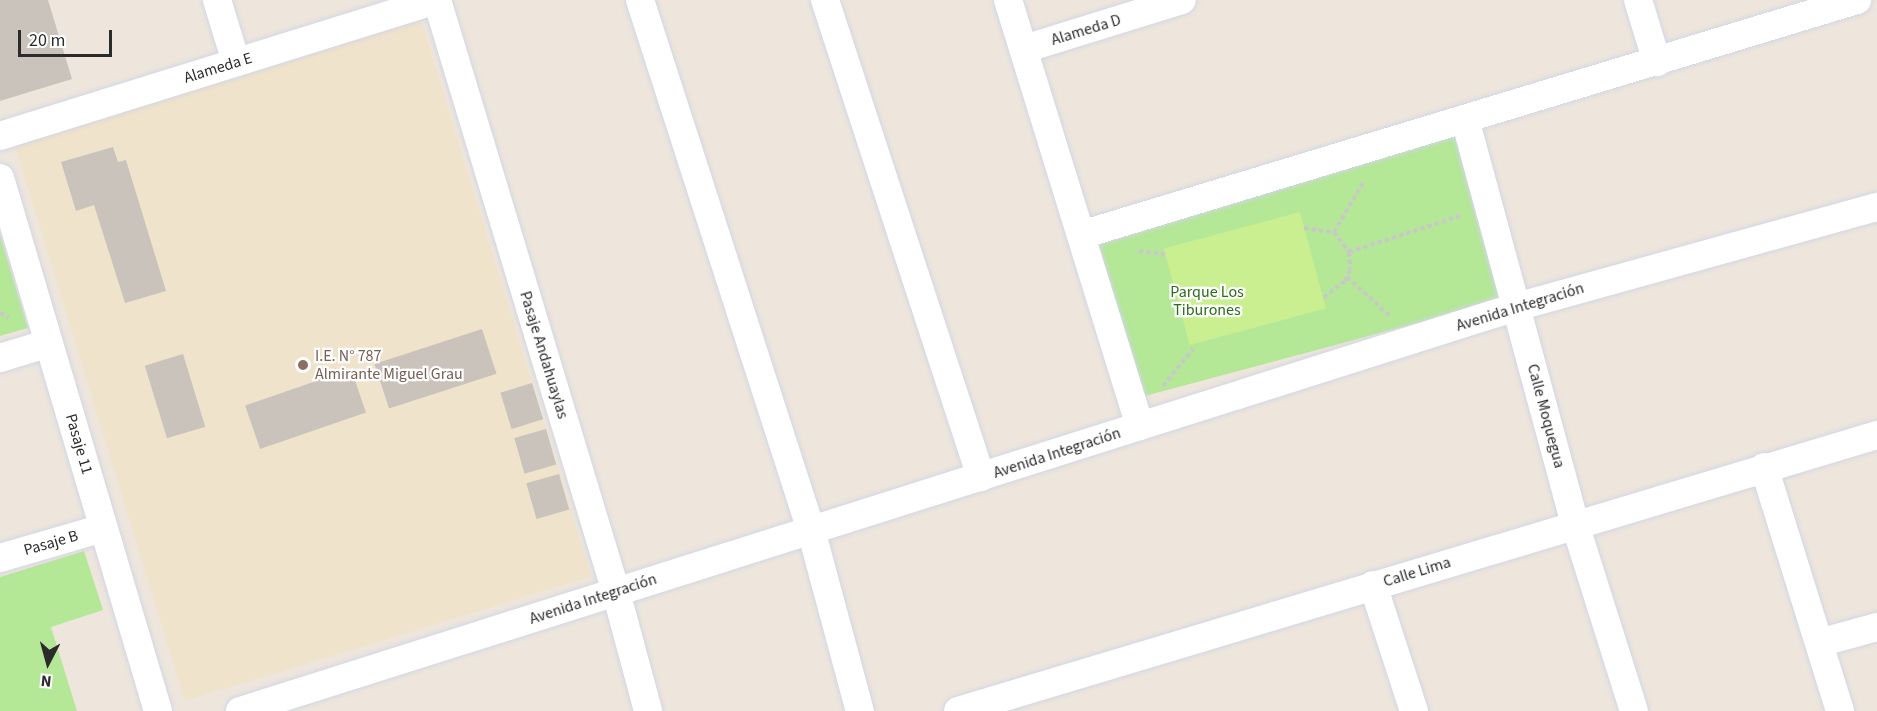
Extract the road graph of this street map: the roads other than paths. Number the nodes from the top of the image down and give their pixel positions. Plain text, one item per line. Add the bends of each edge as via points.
1 (217, 0) edge
2 (436, 0) edge
3 (640, 0) edge
4 (825, 0) edge
5 (1008, 0) edge
6 (1182, 0) edge
7 (1638, 0) edge
8 (1857, 0) edge
9 (1024, 49) junction
10 (236, 62) junction
11 (1657, 62) junction
12 (1465, 119) junction
13 (0, 136) edge
14 (0, 178) edge
15 (1877, 207) edge
16 (1081, 235) junction
17 (1516, 307) junction
18 (49, 344) junction
19 (0, 358) edge
20 (1140, 426) junction
21 (1877, 435) edge
22 (1764, 467) junction
23 (981, 477) junction
24 (1575, 524) junction
25 (103, 528) junction
26 (811, 530) junction
27 (0, 558) edge
28 (1373, 585) junction
29 (616, 592) junction
30 (1877, 627) edge
31 (1819, 643) junction
32 (158, 711) edge
33 (240, 711) edge
34 (648, 711) edge
35 (860, 711) edge
36 (958, 711) edge
37 (1414, 711) edge
38 (1634, 711) edge
39 (1840, 711) edge

1 - 10 street
2 - 10 street, Alameda E
2 - 29 street, Pasaje Andahuaylas
3 - 26 street
4 - 23 street
5 - 9 street
6 - 9 street, Alameda D
7 - 11 street
8 - 11 street
9 - 16 street
10 - 13 street, Alameda E
11 - 12 street
12 - 16 street
12 - 17 street, Calle Moquegua
14 - 18 street, Pasaje 11
15 - 17 street, Avenida Integración
16 - 20 street
17 - 20 street, Avenida Integración
17 - 24 street, Calle Moquegua
18 - 19 street
18 - 25 street, Pasaje 11
20 - 23 street, Avenida Integración
21 - 22 street, Calle Lima
22 - 24 street, Calle Lima
22 - 31 street
23 - 26 street, Avenida Integración
24 - 28 street, Calle Lima
24 - 38 street, Calle Moquegua
25 - 27 street, Pasaje B
25 - 32 street, Pasaje 11
26 - 29 street, Avenida Integración
26 - 35 street
28 - 36 street, Calle Lima
28 - 37 street
29 - 33 street, Avenida Integración
29 - 34 street, Pasaje Andahuaylas
30 - 31 street
31 - 39 street

